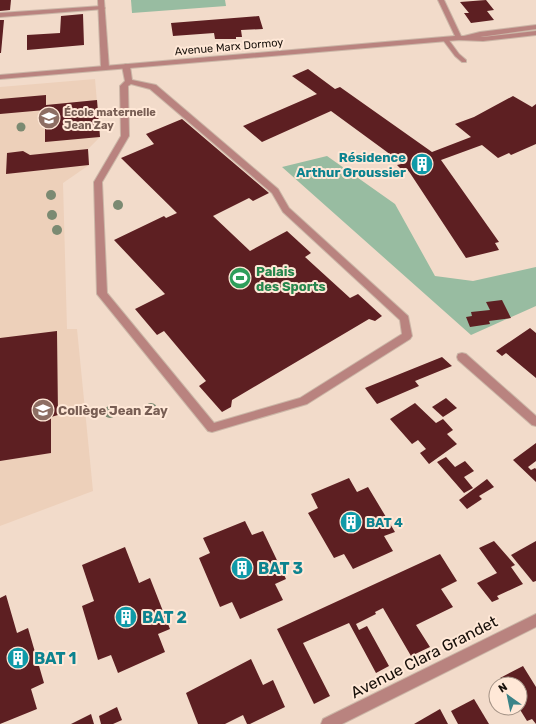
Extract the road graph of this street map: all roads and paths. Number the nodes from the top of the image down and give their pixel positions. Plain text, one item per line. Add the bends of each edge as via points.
1 (102, 0) edge
2 (441, 0) edge
3 (102, 8) junction
4 (0, 15) edge
5 (536, 27) edge
6 (536, 33) edge
7 (459, 38) junction
8 (446, 40) junction
9 (464, 61) dead end
10 (126, 66) junction
11 (105, 68) junction
12 (0, 77) edge
13 (129, 81) junction
14 (462, 358) dead end
15 (536, 422) edge
16 (536, 620) edge
17 (328, 724) edge

1 - 3 street
2 - 7 street
3 - 4 street
3 - 11 street
5 - 7 street, Avenue Marx Dormoy
6 - 7 street, Avenue Marx Dormoy via 483,39
7 - 8 street, Avenue Marx Dormoy
8 - 9 street
8 - 10 street, Avenue Marx Dormoy
10 - 11 street, Avenue Marx Dormoy
10 - 13 street
11 - 12 street, Avenue Marx Dormoy
13 - 13 street via 124,86 125,136 98,182 102,294 212,428 303,401 407,336 405,319 286,210 275,191 153,86
14 - 15 street
16 - 17 street, Avenue Clara Grandet

